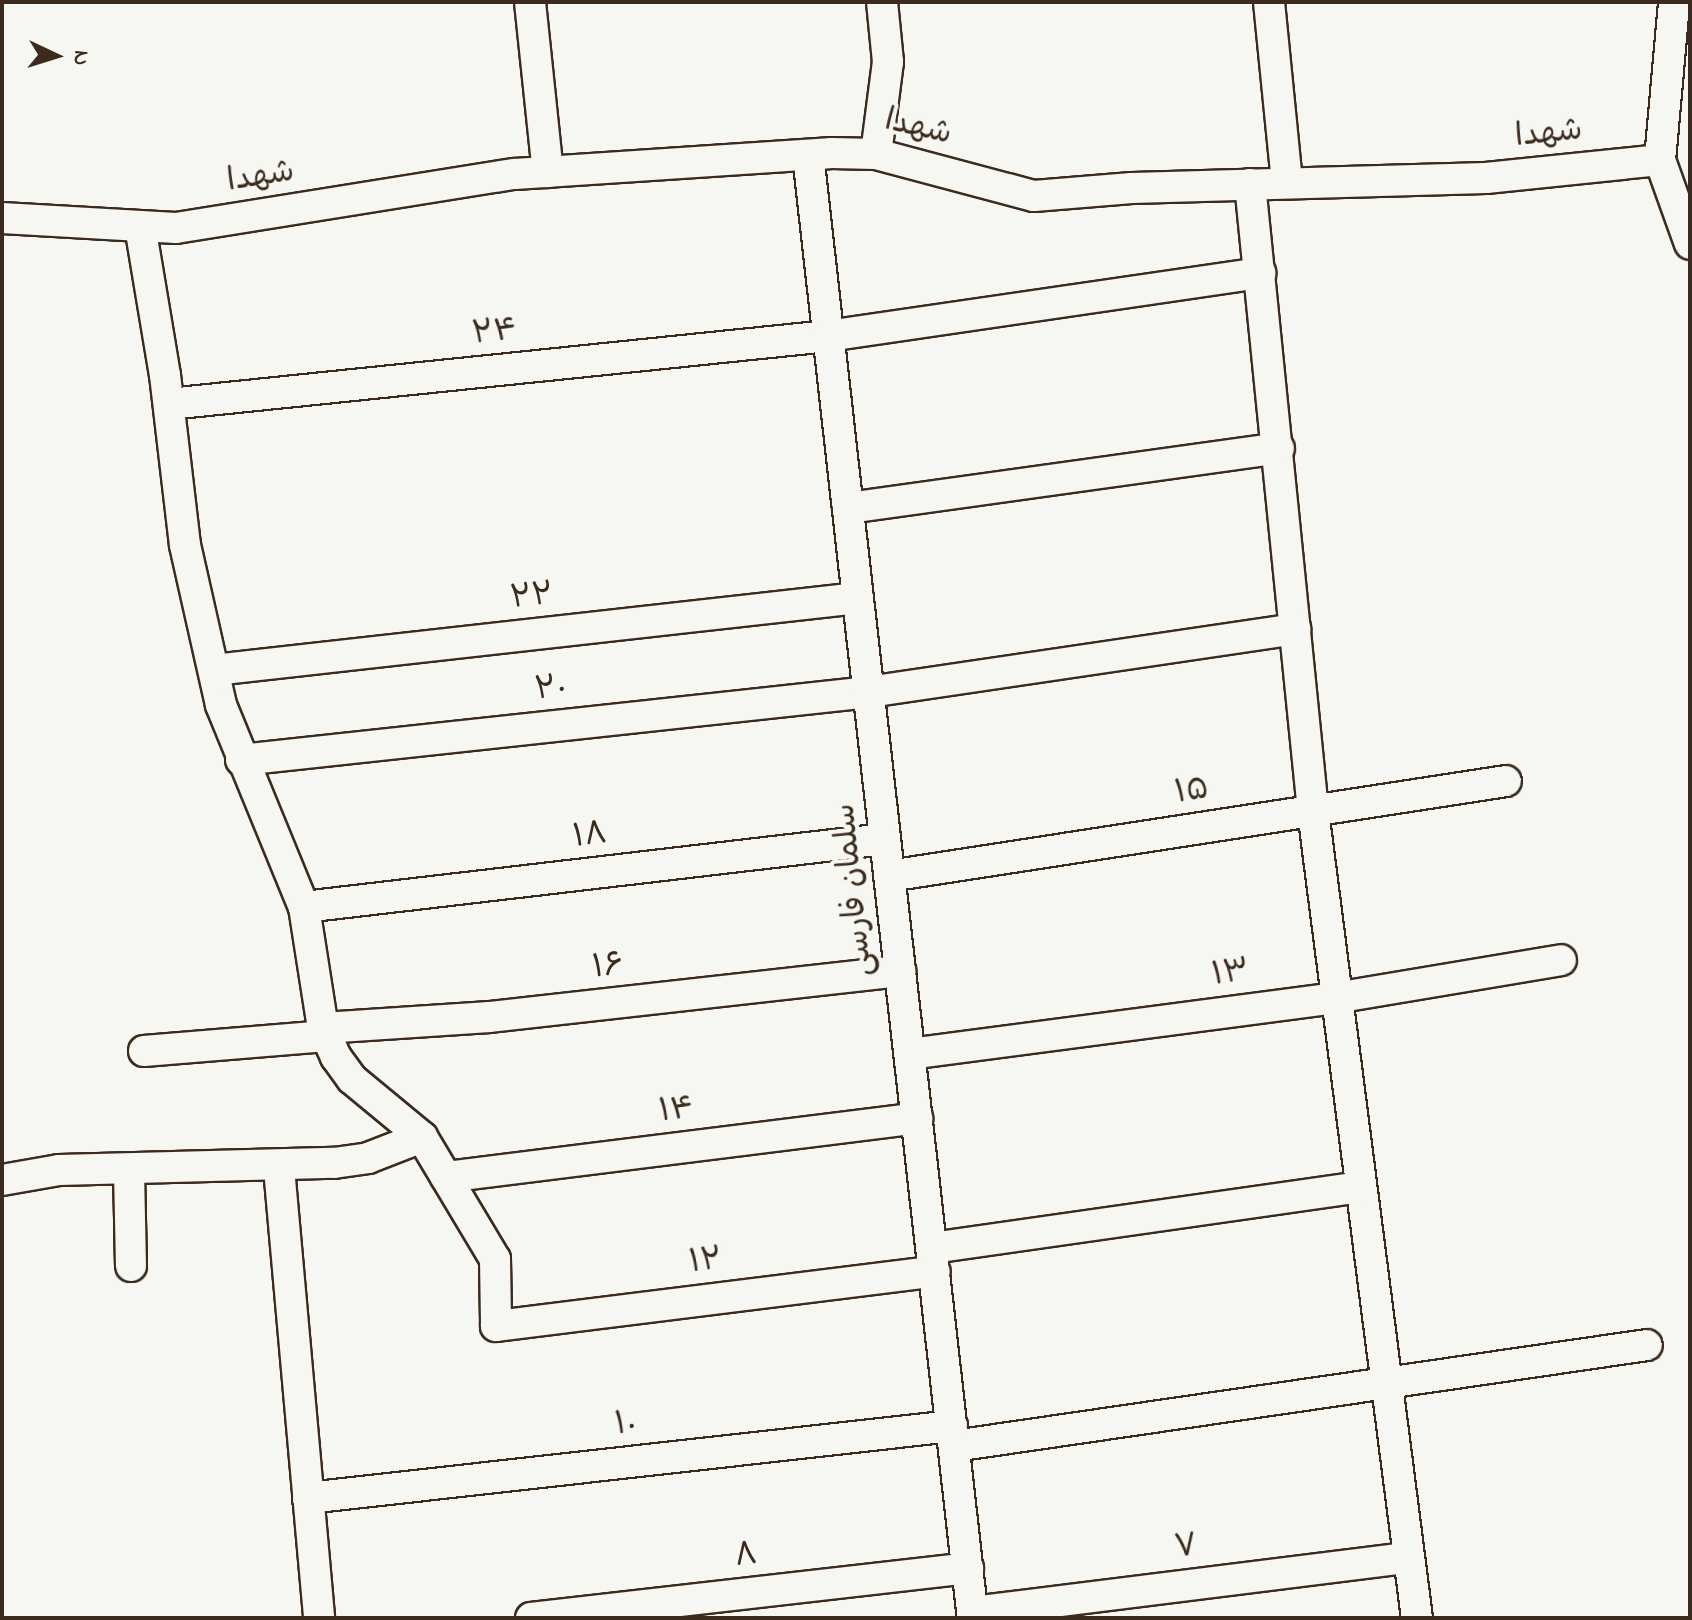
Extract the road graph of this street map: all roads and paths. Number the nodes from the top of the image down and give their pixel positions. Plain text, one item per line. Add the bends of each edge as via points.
1 (530, 2) edge
2 (882, 2) edge
3 (1269, 2) edge
4 (1674, 2) edge
5 (876, 154) junction
6 (808, 155) junction
7 (1660, 160) junction
8 (548, 172) junction
9 (1287, 183) junction
10 (1250, 184) junction
11 (2, 218) edge
12 (140, 226) junction
13 (1690, 244) edge
14 (1260, 273) junction
15 (828, 336) junction
16 (169, 404) junction
17 (1279, 448) junction
18 (848, 508) junction
19 (858, 598) junction
20 (1295, 629) junction
21 (214, 670) junction
22 (869, 692) junction
23 (241, 760) junction
24 (1506, 781) dead end
25 (1313, 811) junction
26 (885, 839) junction
27 (889, 876) junction
28 (304, 907) junction
29 (1561, 960) dead end
30 (900, 971) junction
31 (1335, 998) junction
32 (325, 1032) junction
33 (144, 1051) dead end
34 (910, 1054) junction
35 (917, 1118) junction
36 (422, 1137) junction
37 (279, 1168) junction
38 (129, 1171) junction
39 (446, 1177) junction
40 (2, 1180) edge
41 (1361, 1187) junction
42 (933, 1259) junction
43 (131, 1266) dead end
44 (1647, 1345) dead end
45 (1385, 1383) junction
46 (953, 1436) junction
47 (308, 1498) junction
48 (1409, 1558) junction
49 (968, 1568) junction
50 (973, 1615) edge
51 (319, 1618) edge
52 (531, 1618) edge
53 (1417, 1618) edge

1 - 8 street
2 - 5 street via 888,62
3 - 9 street
4 - 7 street
5 - 6 street, شهدا
5 - 10 street, شهدا via 1034,196
6 - 8 street, شهدا
6 - 15 street, سلمان فارسی
7 - 9 street, شهدا via 1486,178
7 - 13 street
8 - 12 street, شهدا via 176,228
9 - 10 street, شهدا
10 - 14 street
11 - 12 street, شهدا
12 - 16 street
14 - 15 street, ۲۴
14 - 17 street
15 - 16 street, ۲۴
15 - 18 street, سلمان فارسی
16 - 21 street via 185,545
17 - 18 street
17 - 20 street
18 - 19 street, سلمان فارسی
19 - 21 street, ۲۲
19 - 22 street, سلمان فارسی
20 - 22 street, ۲۰
20 - 25 street
21 - 23 street
22 - 23 street, ۲۰
22 - 26 street, سلمان فارسی
23 - 28 street
24 - 25 street, ۱۵
25 - 27 street, ۱۵
25 - 31 street
26 - 27 street, سلمان فارسی
26 - 28 street, ۱۸
27 - 30 street, سلمان فارسی
28 - 32 street
29 - 31 street, ۱۳
30 - 32 street, ۱۶
30 - 34 street, سلمان فارسی
31 - 34 street, ۱۳
31 - 41 street
32 - 33 street, ۱۶
32 - 36 street via 352,1079
34 - 35 street, سلمان فارسی
35 - 39 street, ۱۴
35 - 42 street, سلمان فارسی
36 - 37 street via 368,1158
36 - 39 street
37 - 38 street
37 - 47 street
38 - 40 street via 59,1170
38 - 43 street
39 - 42 street, ۱۲ via 495,1259 496,1326
41 - 42 street
41 - 45 street
42 - 46 street, سلمان فارسی
44 - 45 street, ۱۰
45 - 46 street, ۱۰
45 - 48 street
46 - 47 street, ۱۰
46 - 49 street, سلمان فارسی
47 - 51 street
48 - 50 street, ۷
48 - 53 street
49 - 50 street, سلمان فارسی
49 - 52 street, ۸

